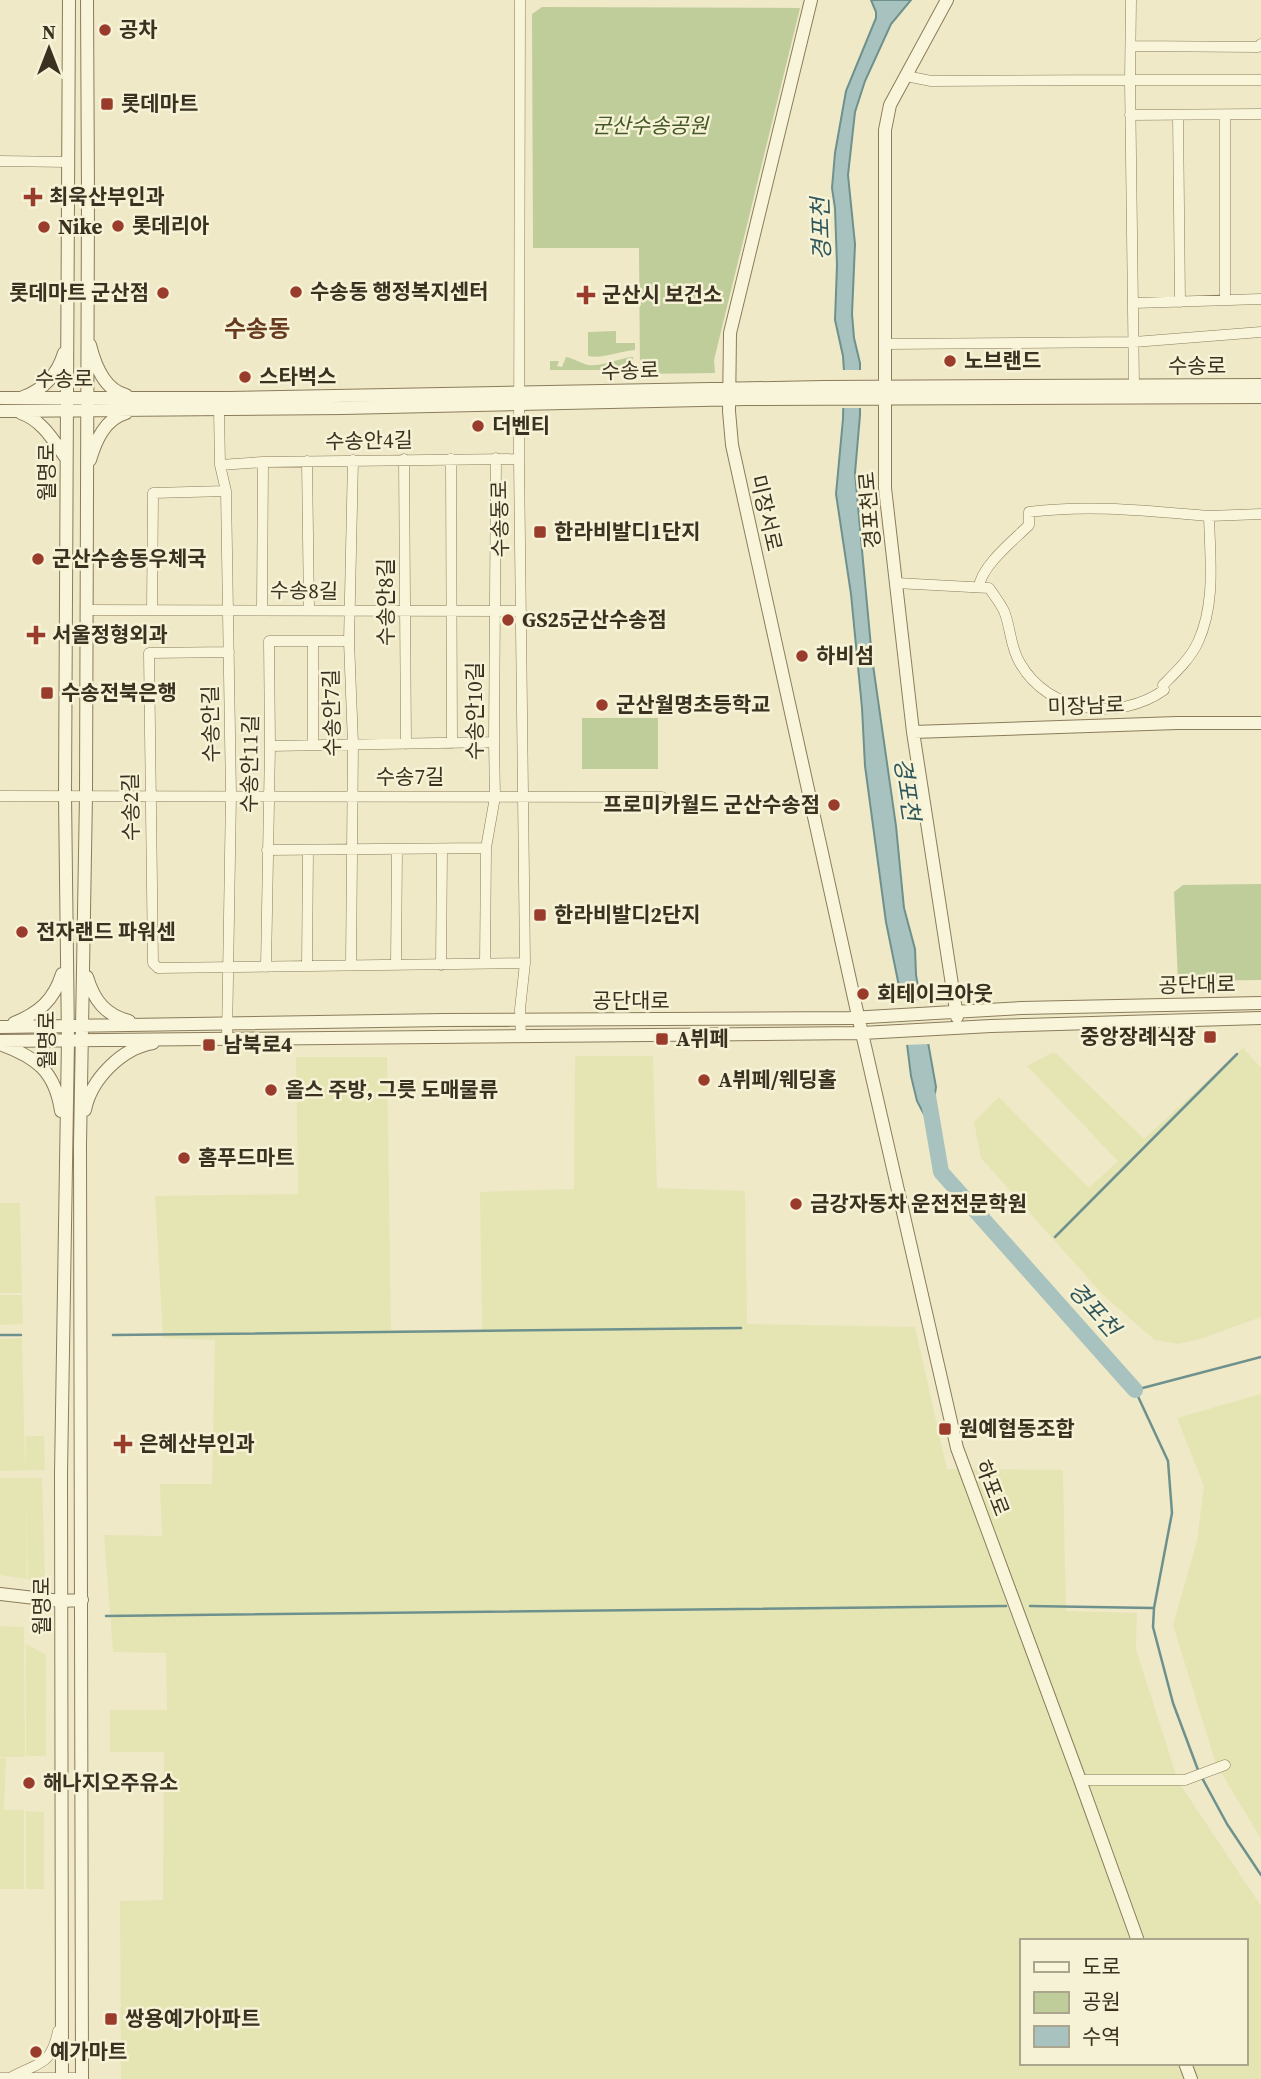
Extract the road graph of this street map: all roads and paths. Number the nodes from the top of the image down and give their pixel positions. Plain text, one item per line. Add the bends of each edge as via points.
1 (69, 0) edge
2 (87, 0) edge
3 (520, 0) edge
4 (811, 0) edge
5 (947, 0) edge
6 (1131, 0) edge
7 (1261, 44) edge
8 (1131, 46) junction
9 (906, 76) junction
10 (1130, 80) junction
11 (1261, 80) edge
12 (1261, 114) edge
13 (1130, 115) junction
14 (1178, 115) junction
15 (1225, 115) junction
16 (0, 161) edge
17 (68, 162) junction
18 (1261, 299) edge
19 (1225, 300) junction
20 (1180, 302) junction
21 (1134, 303) junction
22 (87, 331) junction
23 (1261, 332) edge
24 (68, 339) junction
25 (1134, 342) junction
26 (886, 344) junction
27 (1261, 385) edge
28 (1134, 386) junction
29 (881, 393) junction
30 (729, 394) junction
31 (1261, 397) edge
32 (0, 398) edge
33 (519, 399) junction
34 (16, 404) junction
35 (66, 405) junction
36 (86, 405) junction
37 (139, 405) junction
38 (219, 410) junction
39 (0, 411) edge
40 (66, 458) junction
41 (496, 458) junction
42 (451, 459) junction
43 (519, 459) junction
44 (353, 460) junction
45 (404, 460) junction
46 (264, 461) junction
47 (307, 461) junction
48 (220, 465) junction
49 (86, 481) junction
50 (226, 491) junction
51 (1261, 514) edge
52 (1209, 516) junction
53 (896, 583) junction
54 (979, 587) junction
55 (262, 609) junction
56 (86, 610) junction
57 (152, 610) junction
58 (227, 610) junction
59 (309, 610) junction
60 (405, 610) junction
61 (351, 611) junction
62 (451, 611) junction
63 (495, 611) junction
64 (521, 611) junction
65 (313, 641) junction
66 (349, 641) junction
67 (229, 652) junction
68 (1261, 723) edge
69 (913, 732) junction
70 (452, 743) junction
71 (494, 743) junction
72 (353, 744) junction
73 (406, 744) junction
74 (313, 745) junction
75 (270, 746) junction
76 (65, 795) junction
77 (86, 795) junction
78 (150, 795) junction
79 (231, 795) junction
80 (0, 796) edge
81 (270, 796) junction
82 (352, 796) junction
83 (495, 797) junction
84 (525, 797) junction
85 (662, 797) dead end
86 (486, 848) junction
87 (351, 849) junction
88 (442, 849) junction
89 (267, 850) junction
90 (308, 850) junction
91 (397, 850) junction
92 (83, 957) junction
93 (66, 960) junction
94 (485, 963) junction
95 (525, 963) junction
96 (396, 964) junction
97 (351, 965) junction
98 (441, 965) junction
99 (307, 966) junction
100 (265, 967) junction
101 (228, 968) junction
102 (1261, 1003) edge
103 (956, 1012) junction
104 (858, 1018) junction
105 (1261, 1018) edge
106 (521, 1019) junction
107 (227, 1023) junction
108 (157, 1024) junction
109 (67, 1025) junction
110 (0, 1026) edge
111 (83, 1026) junction
112 (956, 1028) junction
113 (862, 1033) junction
114 (521, 1037) junction
115 (183, 1038) junction
116 (227, 1038) junction
117 (83, 1039) junction
118 (68, 1040) junction
119 (0, 1042) edge
120 (66, 1145) junction
121 (80, 1145) junction
122 (0, 1594) edge
123 (82, 1600) junction
124 (61, 1601) junction
125 (1225, 1765) dead end
126 (1080, 1780) junction
127 (1137, 1939) edge
128 (62, 2012) junction
129 (0, 2078) edge
130 (62, 2078) edge
131 (82, 2078) edge
132 (11, 2079) edge

1 - 17 street, 월명로
2 - 22 street, 월명로
3 - 33 street, 수송동로
4 - 30 street, 미장서로 via 730,333
5 - 9 street, 경포천로
6 - 8 street
7 - 8 street
8 - 10 street
9 - 10 street via 931,81
9 - 26 street, 경포천로 via 890,105 885,130
10 - 11 street
10 - 13 street
12 - 15 street
13 - 14 street
13 - 21 street
14 - 15 street
14 - 20 street
15 - 19 street
16 - 17 street
17 - 24 street, 월명로
18 - 19 street
19 - 20 street
20 - 21 street
21 - 25 street
22 - 36 street, 월명로
22 - 37 street via 106,382
23 - 25 street
24 - 34 street via 50,380
24 - 35 street, 월명로
25 - 26 street
25 - 28 street
26 - 29 street, 경포천로
27 - 28 street, 수송로
28 - 29 street, 수송로
29 - 30 street, 수송로
29 - 31 street, 수송로
29 - 53 street, 경포천로
30 - 33 street, 수송로
30 - 104 street, 미장서로 via 736,467
32 - 34 street, 수송로
33 - 37 street, 수송로
33 - 38 street, 수송로
33 - 43 street, 수송동로
34 - 35 street, 수송로
34 - 39 street, 수송로
34 - 40 street via 44,427
35 - 36 street, 수송로
35 - 40 street, 월명로
36 - 37 street, 수송로
36 - 49 street, 월명로
37 - 38 street, 수송로
37 - 49 street via 116,416 105,428 94,448
38 - 48 street, 수송안길
40 - 76 street, 월명로
41 - 42 street, 수송안4길
41 - 43 street, 수송안4길
41 - 63 street, 수송안10길
42 - 45 street, 수송안4길
42 - 62 street
43 - 64 street, 수송동로
44 - 45 street, 수송안4길
44 - 47 street, 수송안4길
44 - 61 street, 수송안7길
45 - 60 street, 수송안8길
46 - 47 street, 수송안4길
46 - 48 street, 수송안4길
46 - 55 street
47 - 59 street
48 - 50 street, 수송안길
49 - 56 street, 월명로
50 - 57 street via 153,493
50 - 58 street, 수송안길
51 - 52 street
52 - 54 street via 1128,509 1029,512 1029,525 990,564
52 - 54 street via 1208,616 1198,642 1164,690 1132,706 1075,706 1043,690 1020,665 999,604 989,588
53 - 54 street
53 - 69 street, 경포천로
55 - 58 street, 수송8길
55 - 59 street, 수송8길
56 - 57 street, 수송8길
56 - 77 street, 월명로
57 - 58 street, 수송8길
58 - 67 street, 수송안길
59 - 61 street, 수송8길
60 - 61 street, 수송8길
60 - 62 street, 수송8길
60 - 73 street, 수송안8길
61 - 66 street, 수송안7길
62 - 63 street, 수송8길
62 - 70 street
63 - 64 street, 수송8길
63 - 71 street, 수송안10길
64 - 84 street, 수송동로
65 - 66 street, 수송안11길
65 - 74 street
65 - 75 street, 수송안11길 via 269,641
66 - 72 street, 수송안7길
67 - 78 street, 수송2길 via 149,653
67 - 79 street, 수송안길
68 - 69 street, 미장남로
69 - 103 street, 경포천로
70 - 71 street
70 - 73 street
71 - 83 street, 수송안10길
72 - 73 street
72 - 74 street
72 - 82 street, 수송안7길
74 - 75 street
75 - 81 street, 수송안11길
76 - 77 street, 수송7길
76 - 80 street, 수송7길
76 - 93 street, 월명로
77 - 78 street, 수송7길
77 - 92 street, 월명로
78 - 79 street, 수송7길
78 - 101 street, 수송2길 via 153,963 158,968
79 - 81 street, 수송7길
79 - 101 street, 수송안길
81 - 82 street, 수송7길
81 - 89 street, 수송안11길
82 - 83 street, 수송7길
82 - 87 street, 수송안7길
83 - 84 street, 수송7길
83 - 86 street, 수송안10길
84 - 85 street, 수송7길
84 - 95 street, 수송동로
86 - 88 street
86 - 94 street, 수송안10길
87 - 90 street
87 - 91 street
87 - 97 street, 수송안7길
88 - 91 street
88 - 98 street
89 - 90 street
89 - 100 street, 수송안11길
90 - 99 street
91 - 96 street
92 - 108 street via 90,987 106,1011 128,1021
92 - 111 street, 월명로
93 - 109 street, 월명로
93 - 110 street via 50,1000 39,1011
94 - 95 street
94 - 98 street
95 - 106 street, 수송동로
96 - 97 street
96 - 98 street
97 - 99 street
99 - 100 street
100 - 101 street
101 - 107 street, 수송안길
102 - 103 street, 공단대로
103 - 104 street, 공단대로
103 - 112 street, 경포천로
104 - 106 street, 공단대로
104 - 113 street, 미장서로
105 - 112 street, 공단대로
106 - 107 street, 공단대로
106 - 114 street, 수송동로
107 - 108 street, 공단대로
107 - 116 street, 수송안길
108 - 111 street, 공단대로
109 - 110 street, 공단대로
109 - 111 street, 공단대로
109 - 118 street, 월명로
111 - 117 street, 월명로
112 - 113 street, 공단대로
113 - 114 street, 공단대로
113 - 126 street, 하포로 via 957,1448
114 - 116 street, 공단대로
115 - 116 street, 공단대로
115 - 117 street, 공단대로
115 - 121 street via 147,1044 123,1054 111,1066 86,1105
117 - 118 street, 공단대로
117 - 121 street, 월명로
118 - 119 street, 공단대로
118 - 120 street, 월명로
119 - 120 street via 25,1053 53,1081
120 - 124 street, 월명로
121 - 123 street, 월명로
122 - 124 street
123 - 124 street
123 - 131 street, 월명로
124 - 128 street, 월명로
125 - 126 street via 1185,1780
126 - 127 street, 하포로
128 - 130 street, 월명로
128 - 132 street via 53,2053
129 - 132 street
130 - 131 street
130 - 132 street

